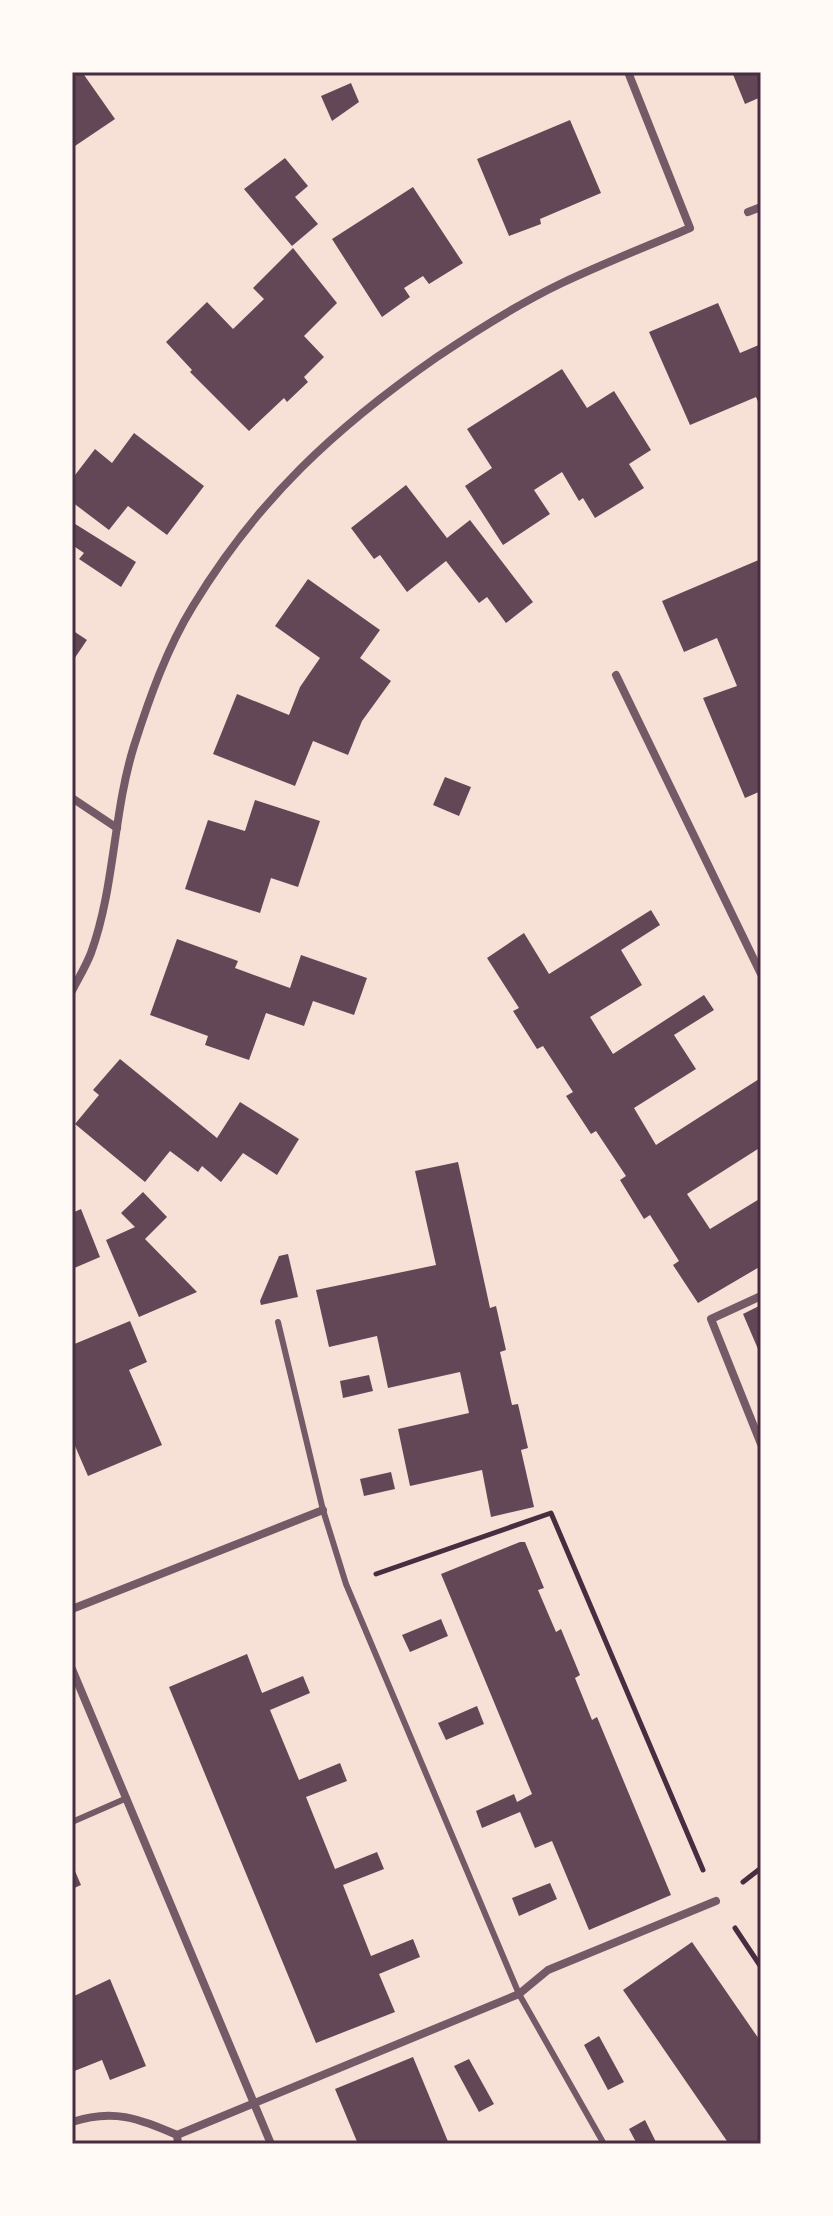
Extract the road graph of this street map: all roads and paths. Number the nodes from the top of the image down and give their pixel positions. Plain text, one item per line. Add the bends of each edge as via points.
1 (628, 72) edge
2 (761, 207) edge
3 (748, 212) dead end
4 (616, 675) dead end
5 (72, 798) edge
6 (117, 828) junction
7 (761, 974) edge
8 (72, 991) edge
9 (761, 1296) edge
10 (278, 1322) dead end
11 (761, 1444) edge
12 (323, 1510) junction
13 (346, 1584) junction
14 (72, 1609) edge
15 (72, 1669) edge
16 (127, 1798) junction
17 (72, 1822) edge
18 (716, 1901) junction
19 (761, 1967) edge
20 (519, 1994) junction
21 (254, 2102) junction
22 (72, 2122) edge
23 (178, 2140) edge
24 (271, 2144) edge
25 (604, 2144) edge

1 - 6 street via 690,228 561,283 482,327 346,423 288,479 237,540 191,608 134,748
2 - 3 street
4 - 7 street
5 - 6 street
6 - 8 street via 91,954
9 - 11 street via 711,1319
10 - 12 lane
12 - 13 lane
12 - 14 street
13 - 18 path via 551,1513
13 - 20 lane
15 - 16 street
16 - 17 lane
16 - 21 street
18 - 19 path
18 - 20 street via 548,1970
20 - 21 street
20 - 25 lane
21 - 23 street
21 - 24 street
22 - 23 street via 108,2114 135,2117

